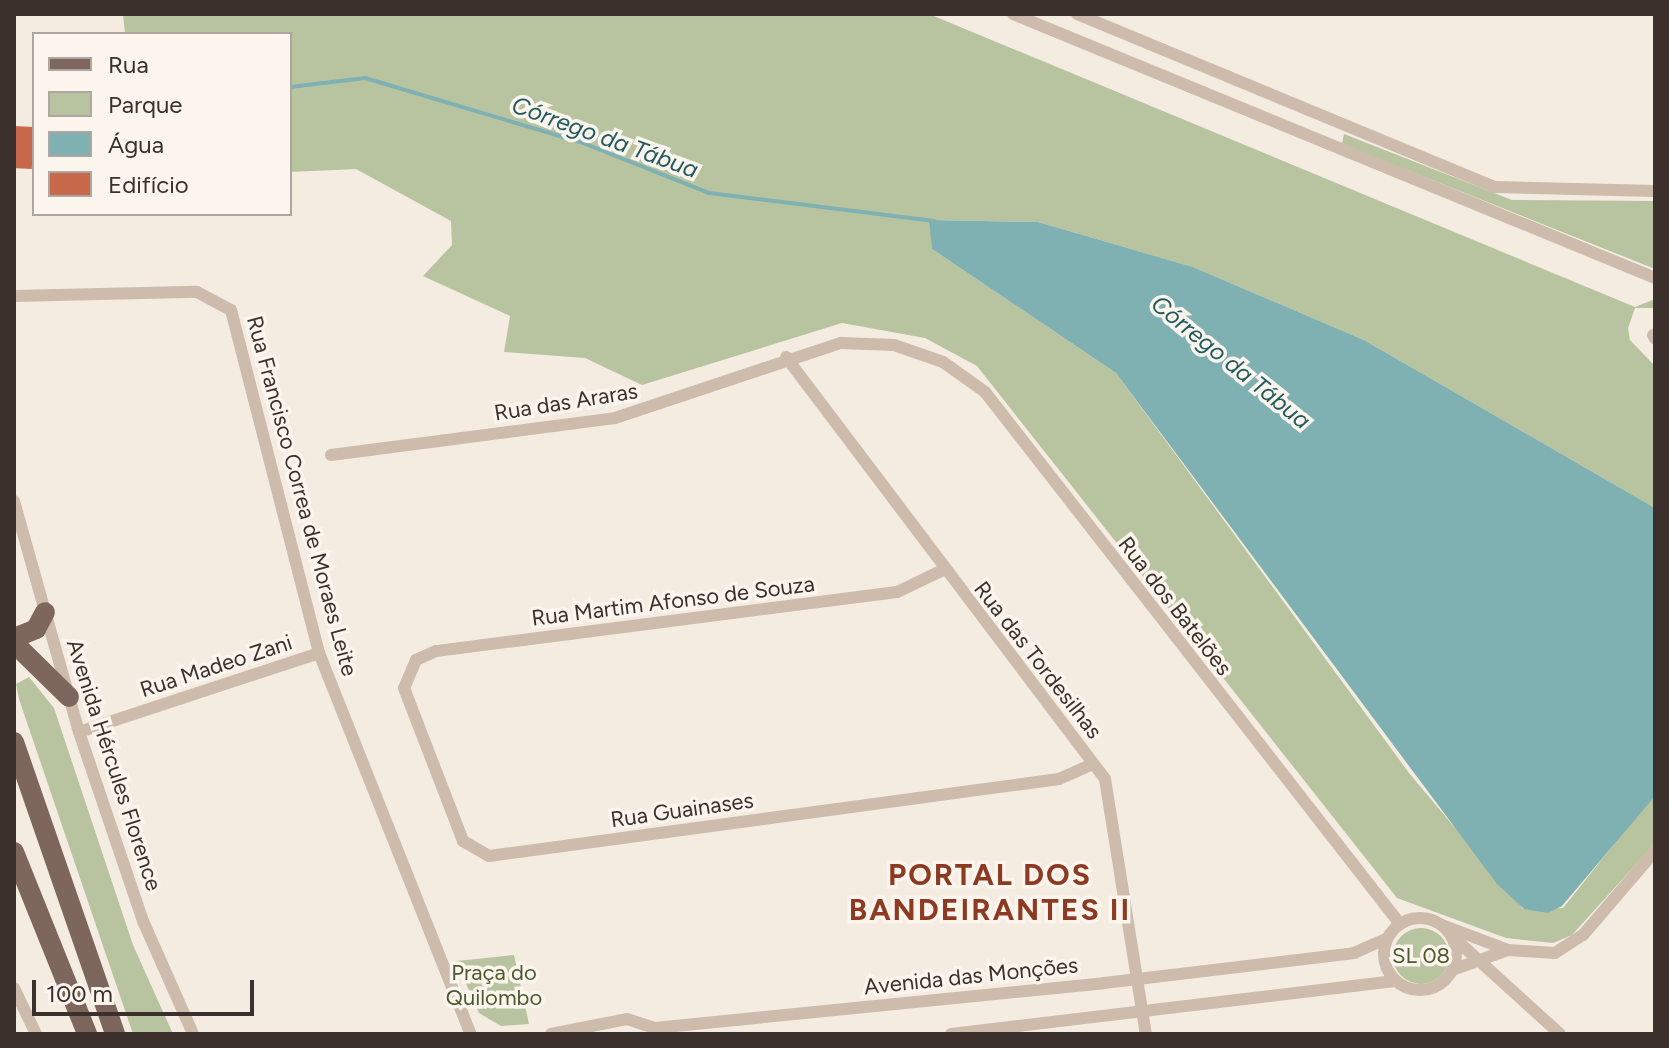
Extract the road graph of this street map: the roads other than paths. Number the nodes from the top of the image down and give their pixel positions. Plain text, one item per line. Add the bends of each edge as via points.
1 (1013, 14) edge
2 (1077, 14) edge
3 (1341, 120) junction
4 (1328, 145) junction
5 (1655, 191) edge
6 (1655, 278) edge
7 (14, 296) edge
8 (894, 345) joint
9 (786, 357) junction
10 (331, 455) dead end
11 (14, 501) edge
12 (943, 570) junction
13 (45, 612) junction
14 (14, 640) edge
15 (319, 653) junction
16 (409, 668) joint
17 (69, 697) junction
18 (79, 732) junction
19 (14, 742) edge
20 (1093, 764) junction
21 (1655, 851) edge
22 (14, 852) edge
23 (1400, 924) junction
24 (1445, 928) junction
25 (1387, 938) junction
26 (1508, 950) junction
27 (1479, 963) junction
28 (1452, 970) junction
29 (1139, 979) junction
30 (1395, 981) junction
31 (14, 988) edge
32 (1143, 1009) junction
33 (555, 1033) edge
34 (36, 1034) edge
35 (87, 1034) edge
36 (115, 1034) edge
37 (193, 1034) edge
38 (471, 1034) edge
39 (951, 1034) edge
40 (1146, 1034) edge
41 (1560, 1034) edge

1 - 4 street
2 - 3 street
3 - 4 street
3 - 5 street via 1495,187
4 - 6 street
7 - 15 street, Rua Francisco Correa de Moraes Leite via 197,292 231,310
8 - 9 street, Rua das Araras via 841,343
8 - 23 street, Rua dos Batelões via 943,362 985,392
9 - 10 street, Rua das Araras via 615,418
9 - 12 street, Rua das Tordesilhas
11 - 13 street, Avenida Hércules Florence
12 - 16 street, Rua Martim Afonso de Souza via 897,592 436,651
12 - 20 street, Rua das Tordesilhas
13 - 14 main road via 36,629
13 - 17 street, Avenida Hércules Florence
14 - 17 main road
15 - 18 street, Rua Madeo Zani
15 - 38 street, Rua Francisco Correa de Moraes Leite
16 - 20 street, Rua Guainases via 404,688 458,832 470,849 489,856 1059,779
17 - 18 street, Avenida Hércules Florence
18 - 37 street, Avenida Hércules Florence via 143,921
19 - 36 main road
20 - 29 street, Rua das Tordesilhas via 1113,796
21 - 26 street via 1569,946 1545,957
22 - 35 main road
23 - 24 street via 1417,918
23 - 25 street
24 - 26 street
24 - 27 street
24 - 28 street
25 - 29 street, Avenida das Monções via 1354,953
25 - 30 street via 1383,956
26 - 27 street
27 - 28 street
27 - 41 street
28 - 30 street via 1429,989
29 - 32 street, Rua das Tordesilhas
29 - 33 street, Avenida das Monções via 655,1028 627,1019
30 - 32 street
31 - 34 street
32 - 39 street
32 - 40 street, Rua das Tordesilhas

